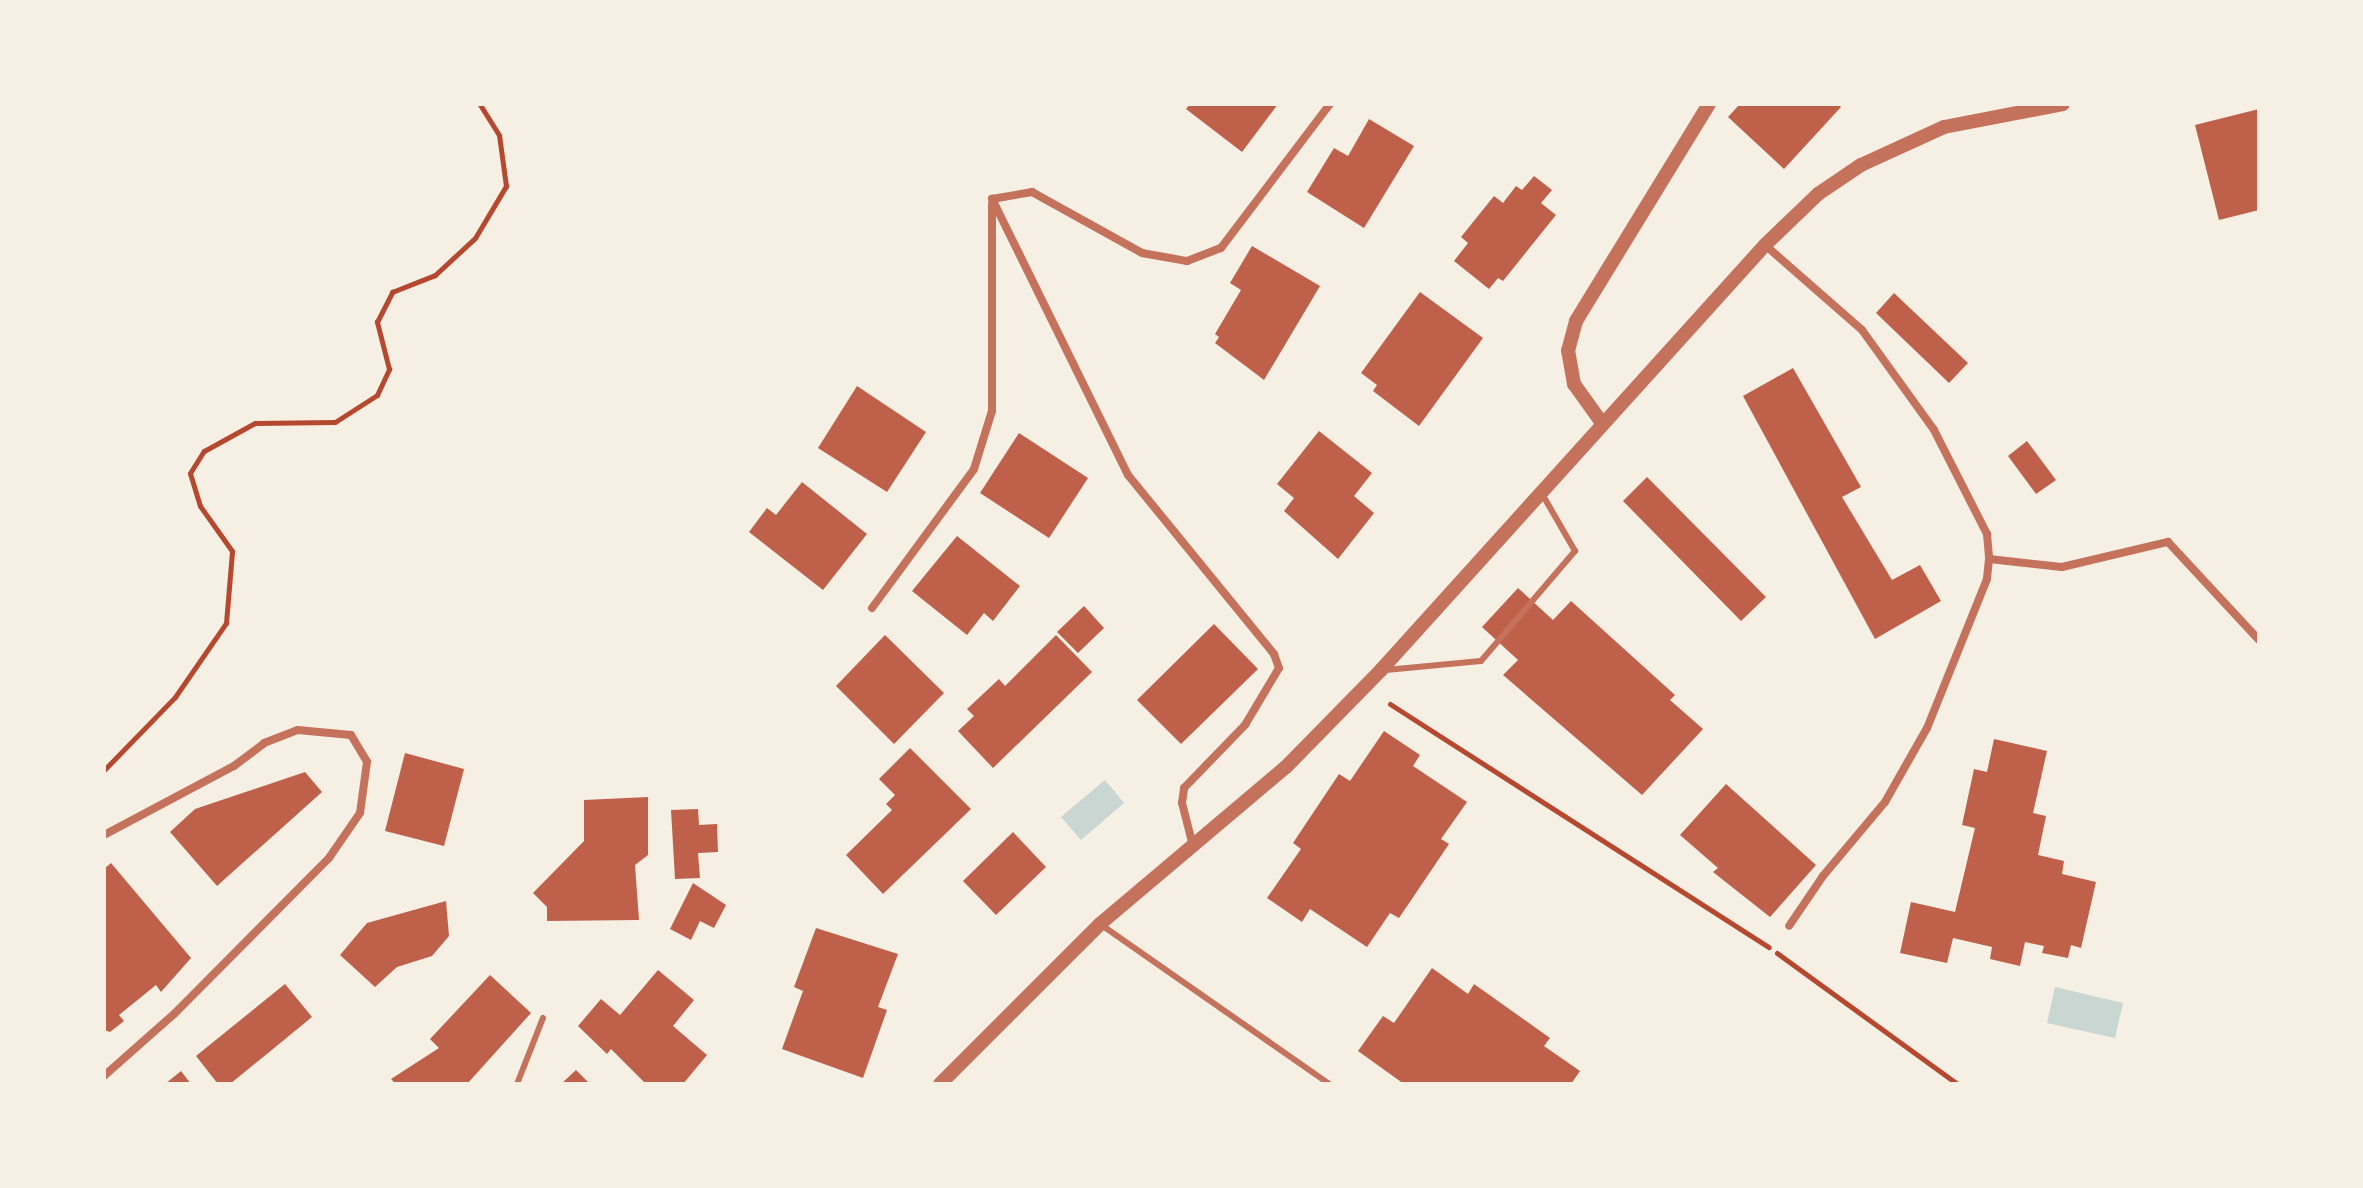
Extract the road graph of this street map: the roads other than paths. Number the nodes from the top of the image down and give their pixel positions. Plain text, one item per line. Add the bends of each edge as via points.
1 (1330, 104) edge
2 (1709, 104) edge
3 (2063, 104) edge
4 (992, 199) junction
5 (1765, 245) junction
6 (1602, 423) junction
7 (1541, 492) junction
8 (1989, 559) junction
9 (872, 608) dead end
10 (2259, 640) edge
11 (1381, 670) junction
12 (104, 835) edge
13 (1193, 846) junction
14 (1100, 924) junction
15 (1789, 926) dead end
16 (543, 1018) dead end
17 (104, 1076) edge
18 (517, 1084) edge
19 (940, 1084) edge
20 (1329, 1084) edge

1 - 4 street via 1221,248 1187,261 1142,253 1032,192
2 - 6 street via 1576,321 1568,351 1574,384
3 - 5 street via 1944,127 1861,165 1818,194
4 - 9 street via 992,411 974,469
4 - 13 street via 1128,475 1274,654 1279,668 1245,725 1184,788 1182,803
5 - 6 street
5 - 8 street via 1862,330 1934,430 1987,534
6 - 7 street
7 - 11 street
7 - 11 lane via 1575,551 1481,661
8 - 10 street via 2062,567 2168,542
8 - 15 street via 1987,579 1927,728 1885,802
11 - 13 street via 1286,767
12 - 17 street via 234,766 264,743 298,730 351,735 367,762 360,813 329,858 174,1014
13 - 14 street
14 - 19 street
14 - 20 lane
16 - 18 lane

